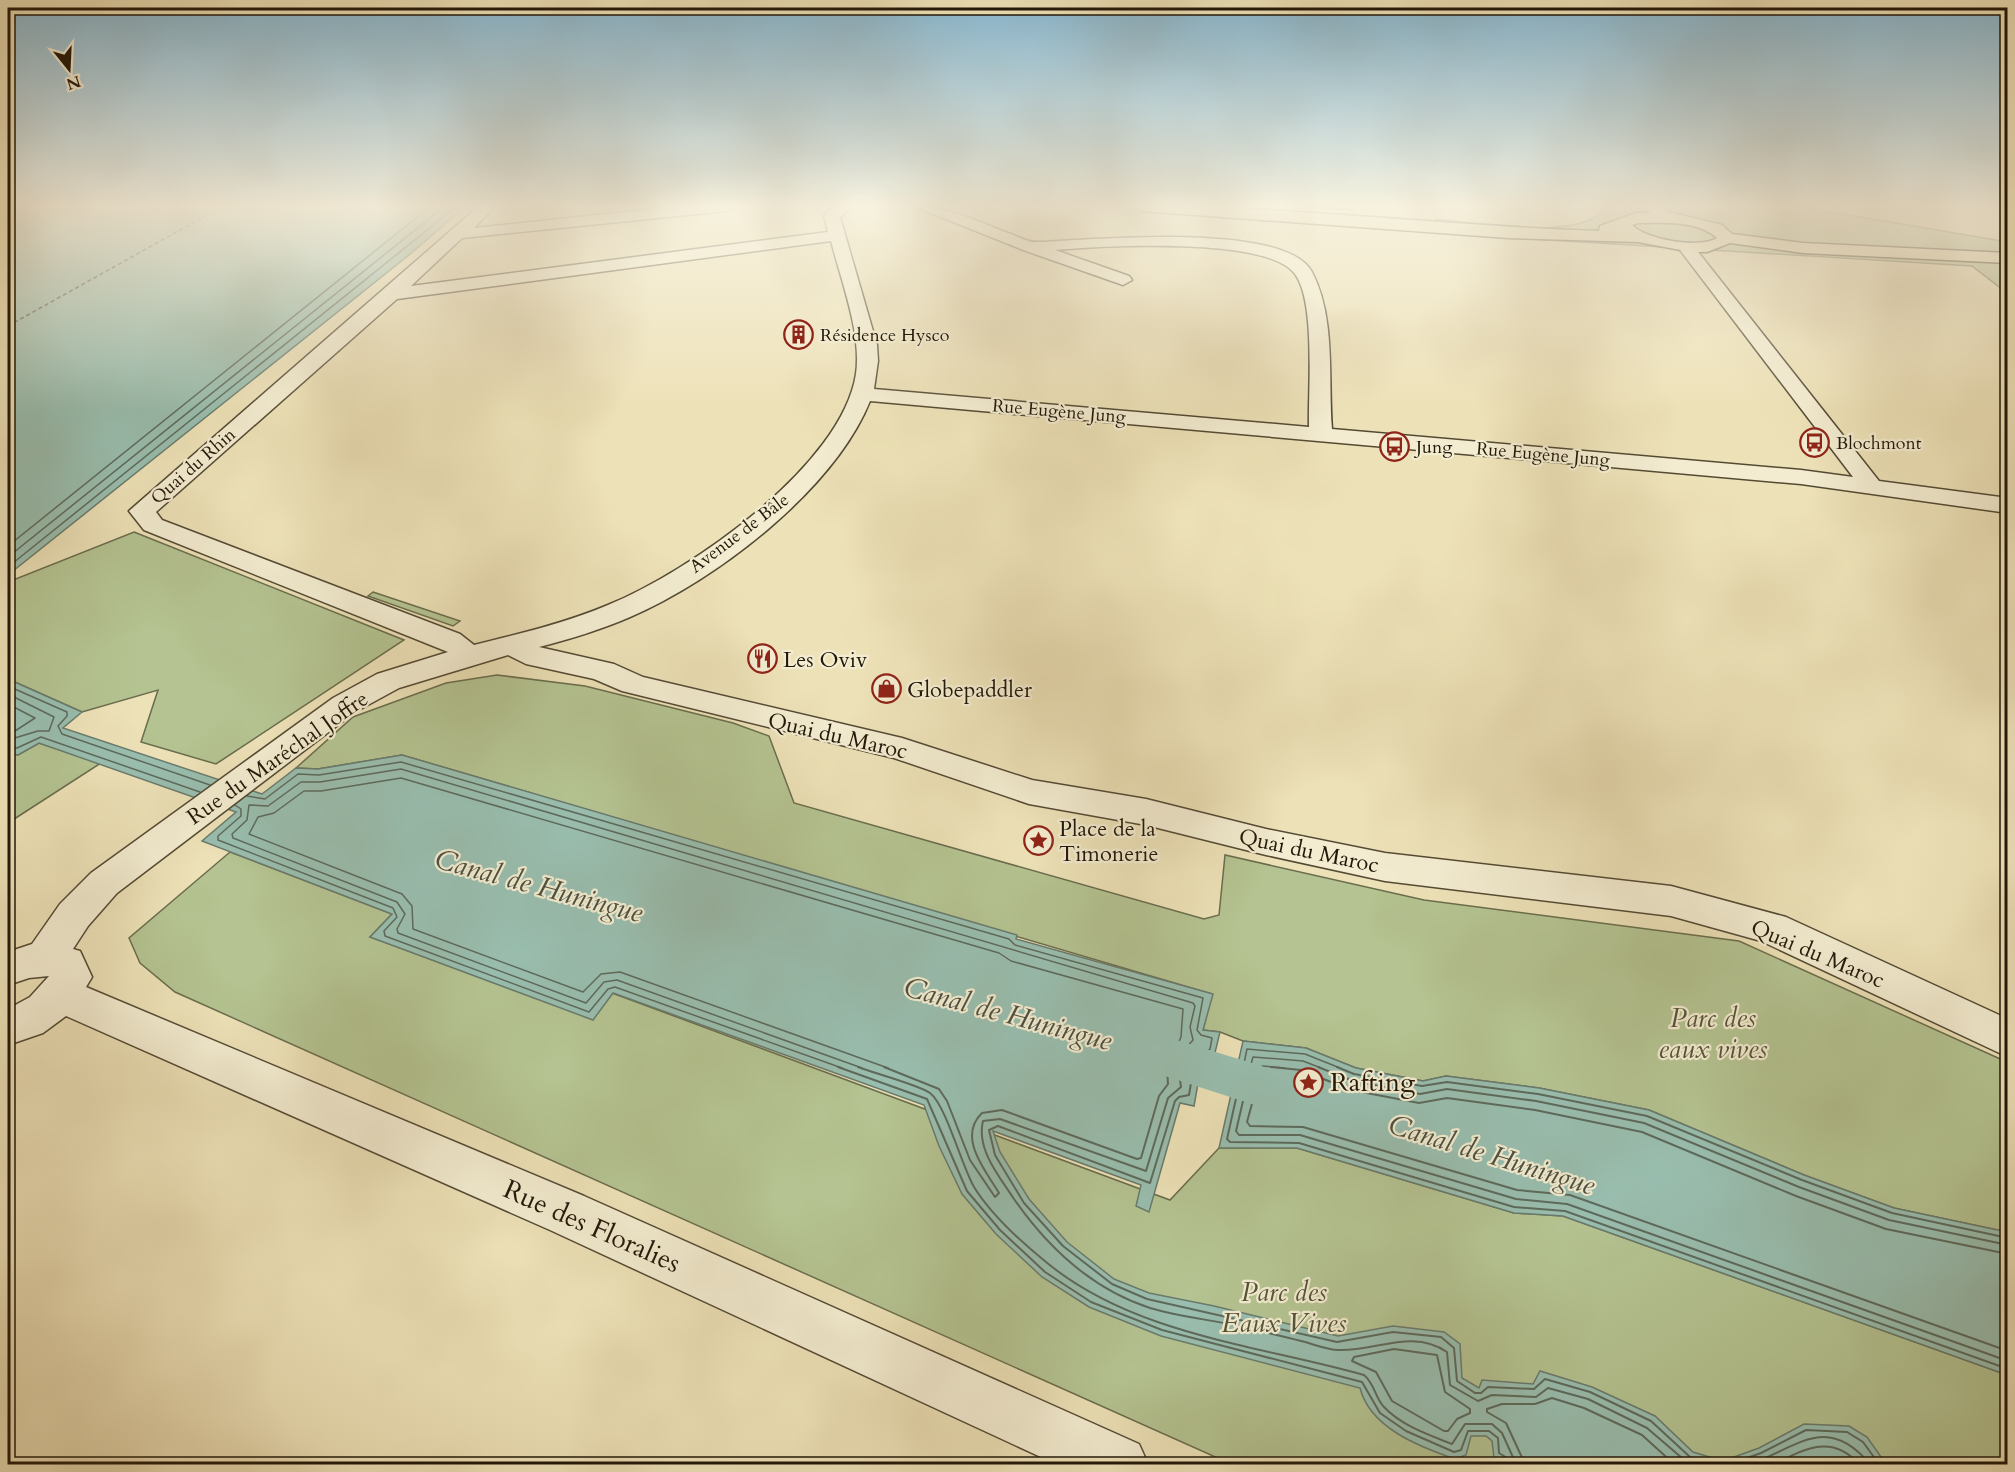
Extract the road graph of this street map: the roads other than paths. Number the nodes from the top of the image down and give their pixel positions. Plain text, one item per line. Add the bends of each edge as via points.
1 (413, 275) edge
2 (538, 275) edge
3 (849, 275) edge
4 (1108, 275) edge
5 (1303, 275) edge
6 (1708, 275) edge
7 (1123, 280) dead end
8 (392, 294) junction
9 (862, 394) junction
10 (1321, 434) junction
11 (1869, 486) junction
12 (2007, 507) edge
13 (590, 622) junction
14 (512, 645) junction
15 (466, 658) junction
16 (603, 671) junction
17 (38, 974) edge
18 (8, 1027) edge
19 (2007, 1039) edge
20 (1119, 1464) edge

1 - 8 street, Quai du Rhin
2 - 8 street
3 - 9 street, Avenue de Bâle via 870,365
4 - 7 street
5 - 10 street via 1314,309
6 - 11 street
8 - 15 street, Quai du Rhin via 142,511 153,525 449,640 460,647
9 - 10 street, Rue Eugène Jung
9 - 13 street, Avenue de Bâle via 843,433 810,475 774,511 701,564 629,606
10 - 11 street, Rue Eugène Jung
11 - 12 street, Rue Eugène Jung
13 - 14 street, Rue du Maréchal Joffre
13 - 16 street via 597,634
14 - 15 street, Rue du Maréchal Joffre
14 - 16 street, Quai du Maroc via 537,658
15 - 17 street, Rue du Maréchal Joffre via 387,682 344,705 298,738 104,883 74,915
16 - 19 street, Quai du Maroc via 633,684 902,749 1029,792 1146,812 1385,867 1671,902 1772,928
17 - 18 street, Rue du Maréchal Joffre via 42,1012
17 - 20 street, Rue des Floralies

